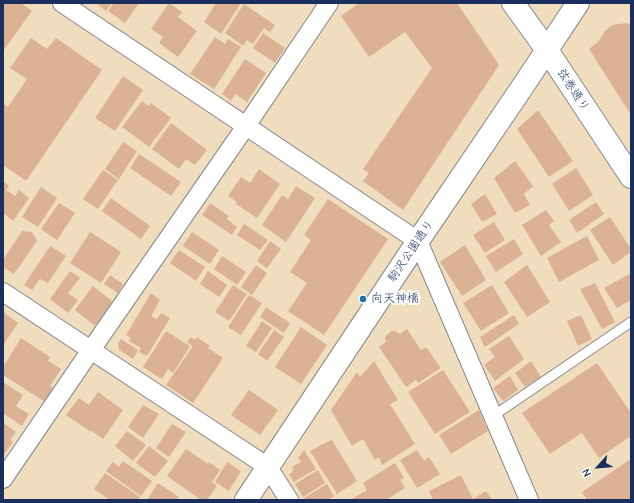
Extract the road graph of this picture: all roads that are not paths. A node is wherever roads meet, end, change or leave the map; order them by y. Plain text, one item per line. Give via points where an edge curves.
1 (62, 3) edge
2 (329, 3) edge
3 (513, 3) edge
4 (578, 3) edge
5 (547, 50) junction
6 (246, 126) junction
7 (631, 177) edge
8 (418, 241) junction
9 (3, 292) edge
10 (631, 322) edge
11 (91, 350) junction
12 (492, 416) junction
13 (268, 467) junction
14 (3, 480) edge
15 (246, 500) edge
16 (289, 500) edge
17 (529, 500) edge

1 - 6 street
2 - 6 street
3 - 5 street, 弦巻通り
4 - 5 street, 駒沢公園通り
5 - 7 street, 弦巻通り
5 - 8 street, 駒沢公園通り
6 - 8 street
6 - 11 street
8 - 12 street
8 - 13 street, 駒沢公園通り
9 - 11 street
10 - 12 lane
11 - 13 street
11 - 14 street
12 - 17 street
13 - 15 street, 駒沢公園通り
13 - 16 street

